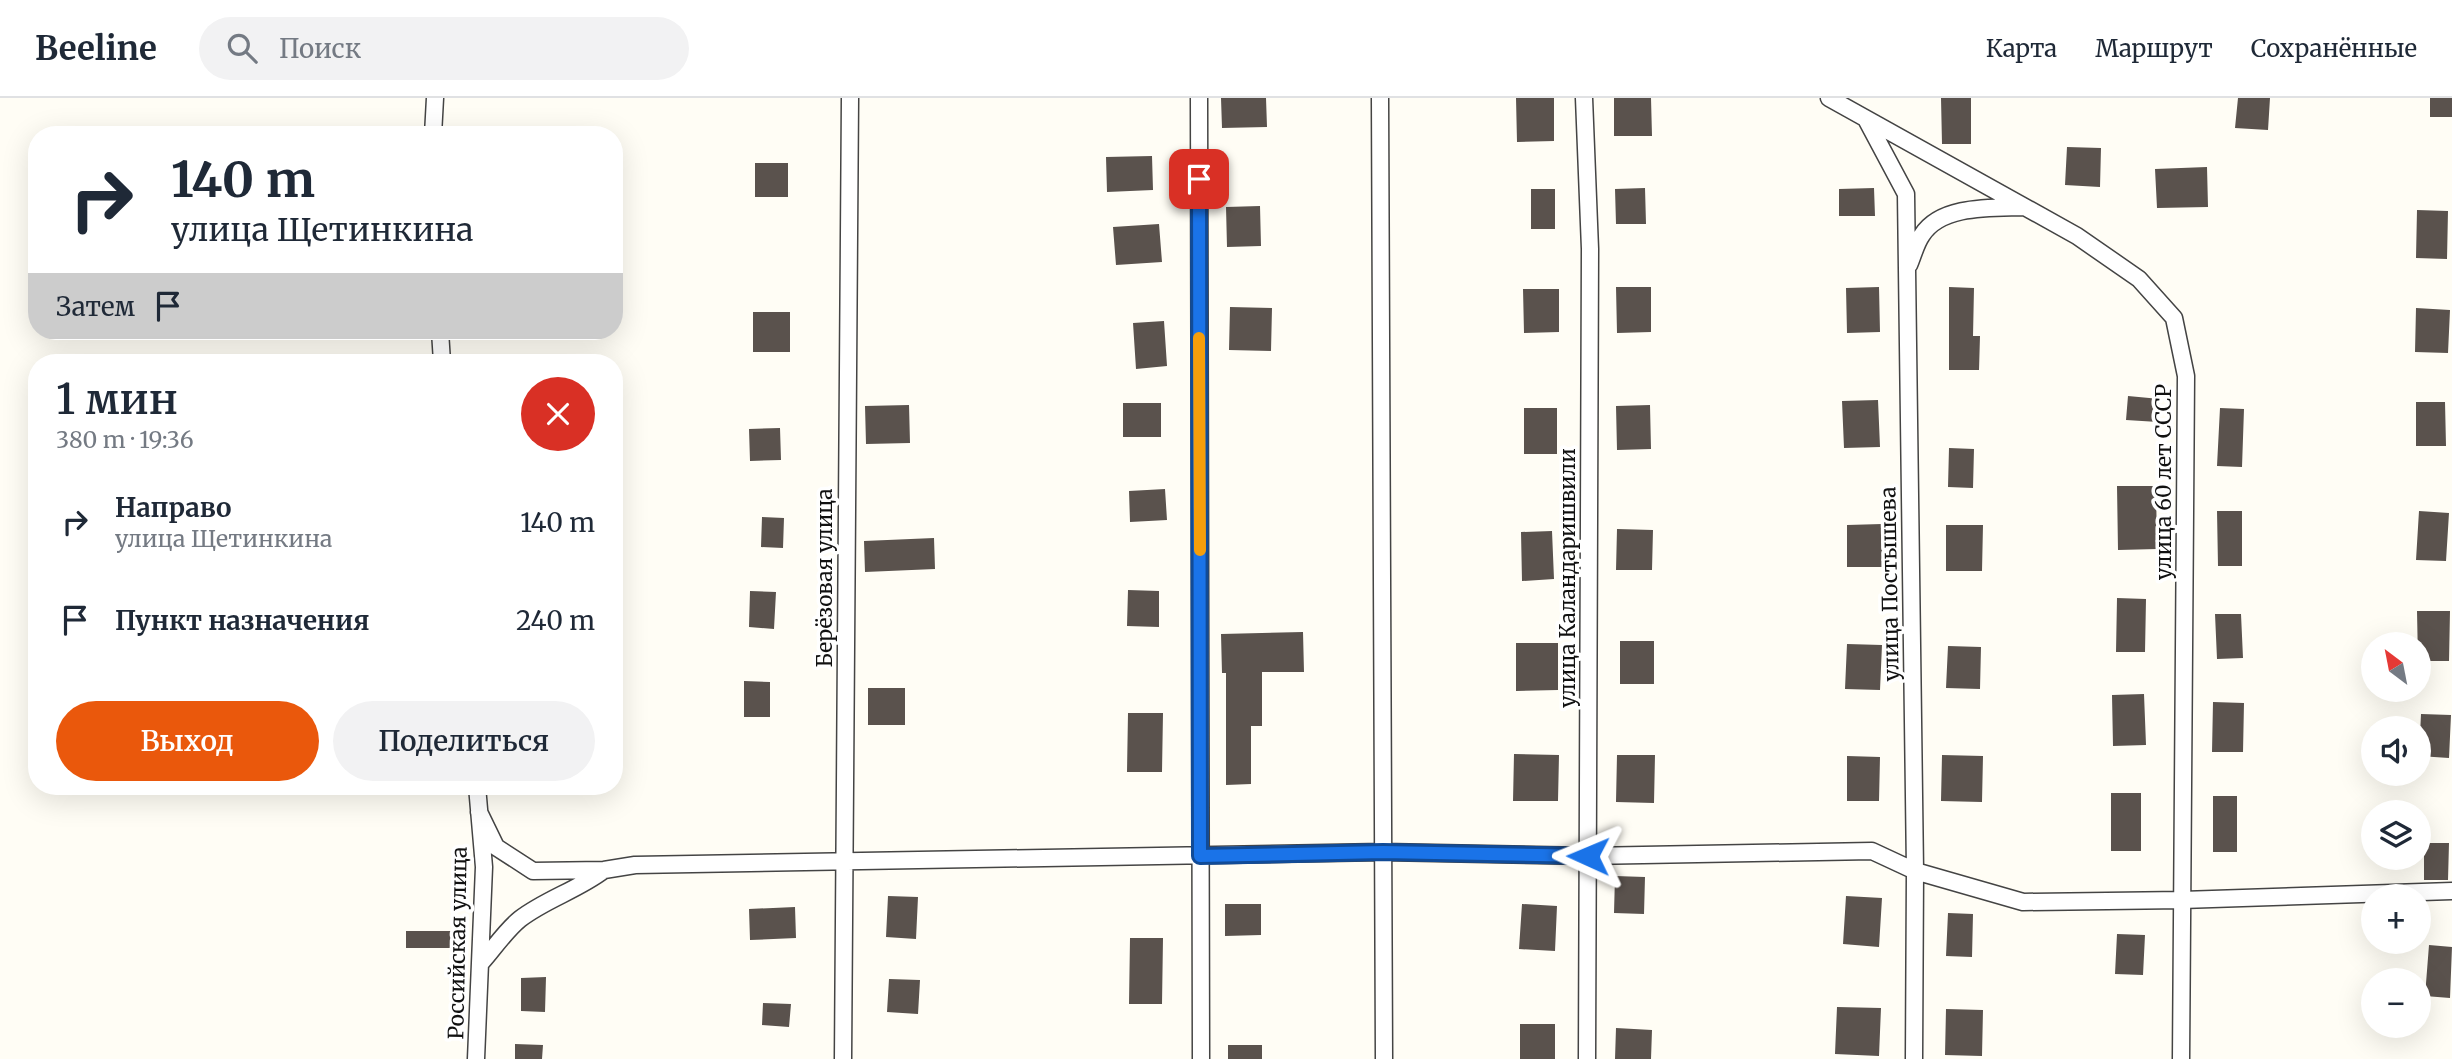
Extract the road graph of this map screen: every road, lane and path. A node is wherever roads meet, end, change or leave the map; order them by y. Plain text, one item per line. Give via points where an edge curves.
1 (435, 98) edge
2 (850, 98) edge
3 (1199, 98) edge
4 (1380, 98) edge
5 (1584, 98) edge
6 (1829, 98) edge
7 (1866, 119) junction
8 (433, 126) edge
9 (2025, 207) junction
10 (1907, 271) junction
11 (478, 795) edge
12 (479, 812) junction
13 (1383, 852) junction
14 (1200, 856) junction
15 (1588, 856) junction
16 (844, 861) junction
17 (604, 870) junction
18 (1915, 871) junction
19 (2452, 891) edge
20 (2182, 900) junction
21 (480, 964) junction
22 (476, 1059) edge
23 (842, 1059) edge
24 (1201, 1059) edge
25 (1384, 1059) edge
26 (1587, 1059) edge
27 (1914, 1059) edge
28 (2181, 1059) edge

1 - 8 street
2 - 16 street, Берёзовая улица
3 - 14 street
4 - 13 street
5 - 15 street, улица Каландаришвили via 1590,249
6 - 7 street, улица 60 лет СССР
7 - 9 street, улица 60 лет СССР
7 - 10 street, улица Постышева via 1906,194
9 - 10 street via 1949,213 1922,233
9 - 20 street, улица 60 лет СССР via 2139,279 2174,318 2186,376
10 - 18 street, улица Постышева
11 - 12 street, Российская улица
12 - 17 street via 496,847 533,871
12 - 21 street, Российская улица via 484,867
13 - 14 street
13 - 15 street
13 - 25 street
14 - 16 street
14 - 24 street
15 - 18 street via 1872,851
15 - 26 street, улица Каландаришвили
16 - 17 street via 635,865
16 - 23 street, Берёзовая улица
17 - 21 street via 519,920
18 - 20 street via 2023,902
18 - 27 street, улица Постышева
19 - 20 street
20 - 28 street, улица 60 лет СССР
21 - 22 street, Российская улица

